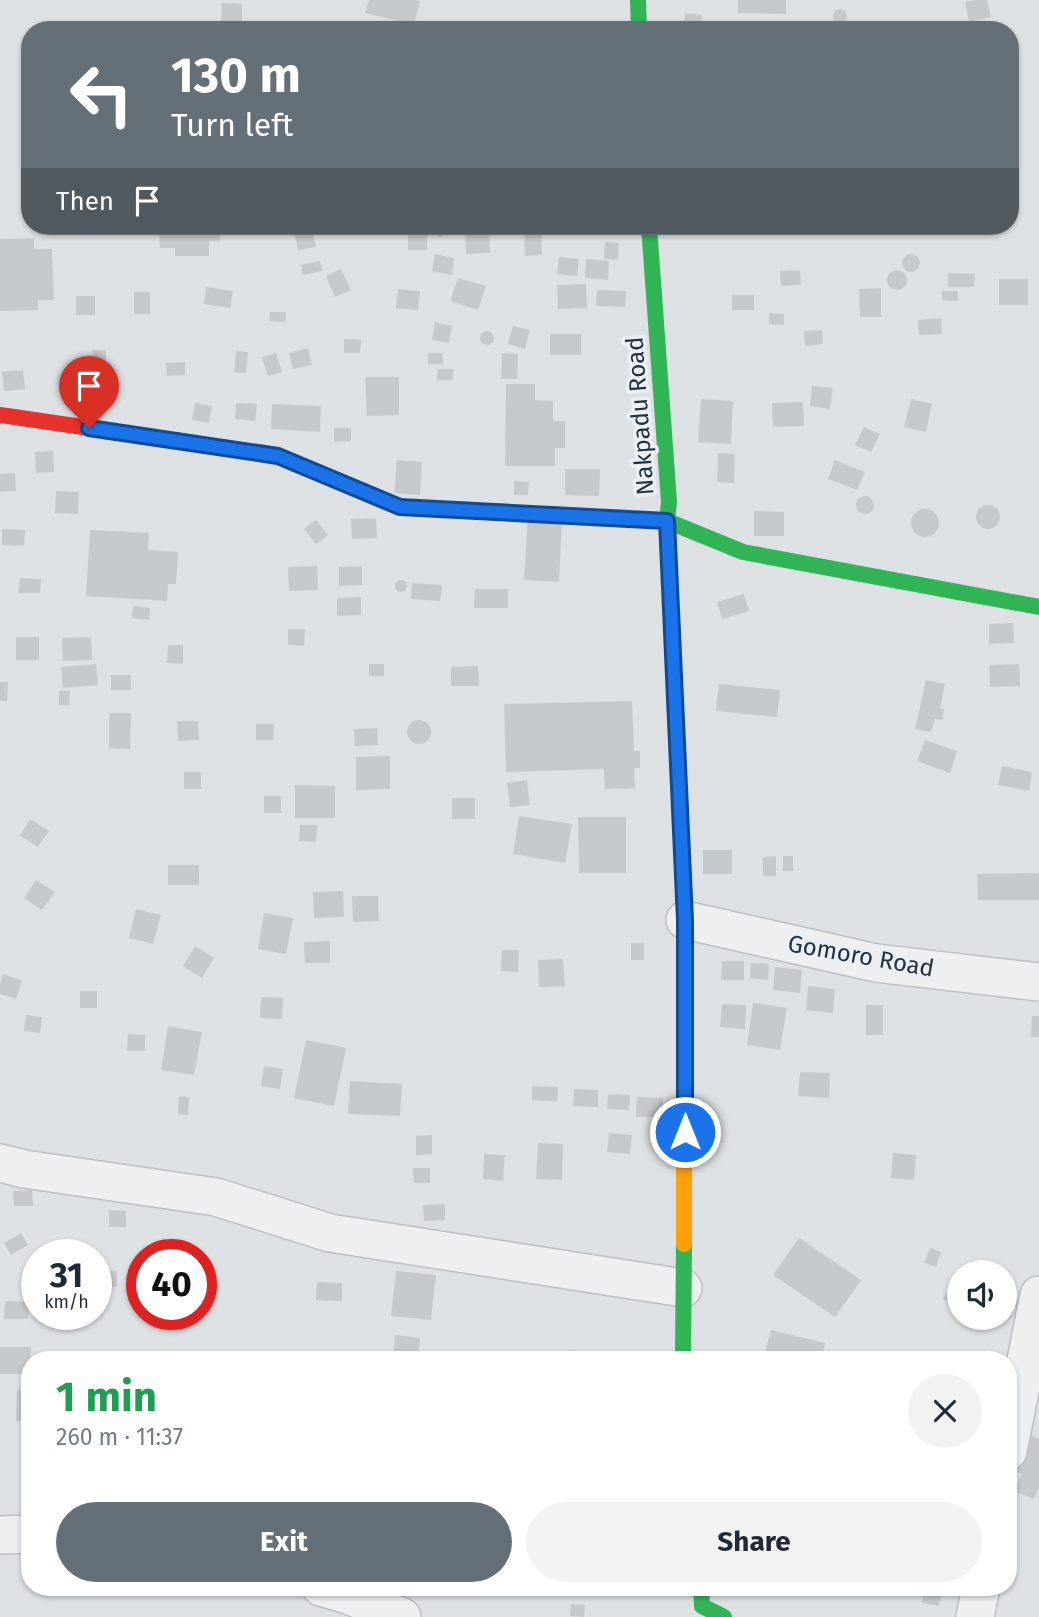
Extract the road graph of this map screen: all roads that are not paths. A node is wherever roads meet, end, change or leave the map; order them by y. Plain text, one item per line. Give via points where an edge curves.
1 (638, 0) edge
2 (639, 21) edge
3 (650, 235) edge
4 (0, 415) edge
5 (667, 521) junction
6 (1039, 607) edge
7 (685, 920) junction
8 (1039, 982) edge
9 (0, 1163) edge
10 (683, 1288) junction
11 (1039, 1295) edge
12 (683, 1351) edge
13 (1017, 1406) edge
14 (21, 1534) edge
15 (0, 1535) edge
16 (350, 1596) edge
17 (979, 1596) edge
18 (402, 1617) edge
19 (975, 1617) edge

1 - 2 street
3 - 5 street, Nakpadu Road
4 - 5 street via 278,456 400,507
5 - 6 street via 743,552
5 - 7 street, Nakpadu Road
7 - 8 street, Gomoro Road via 876,962
7 - 10 street, Nakpadu Road
9 - 10 street via 216,1197 330,1233
10 - 12 street, Nakpadu Road
11 - 13 street
14 - 15 street
16 - 18 street
17 - 19 street

